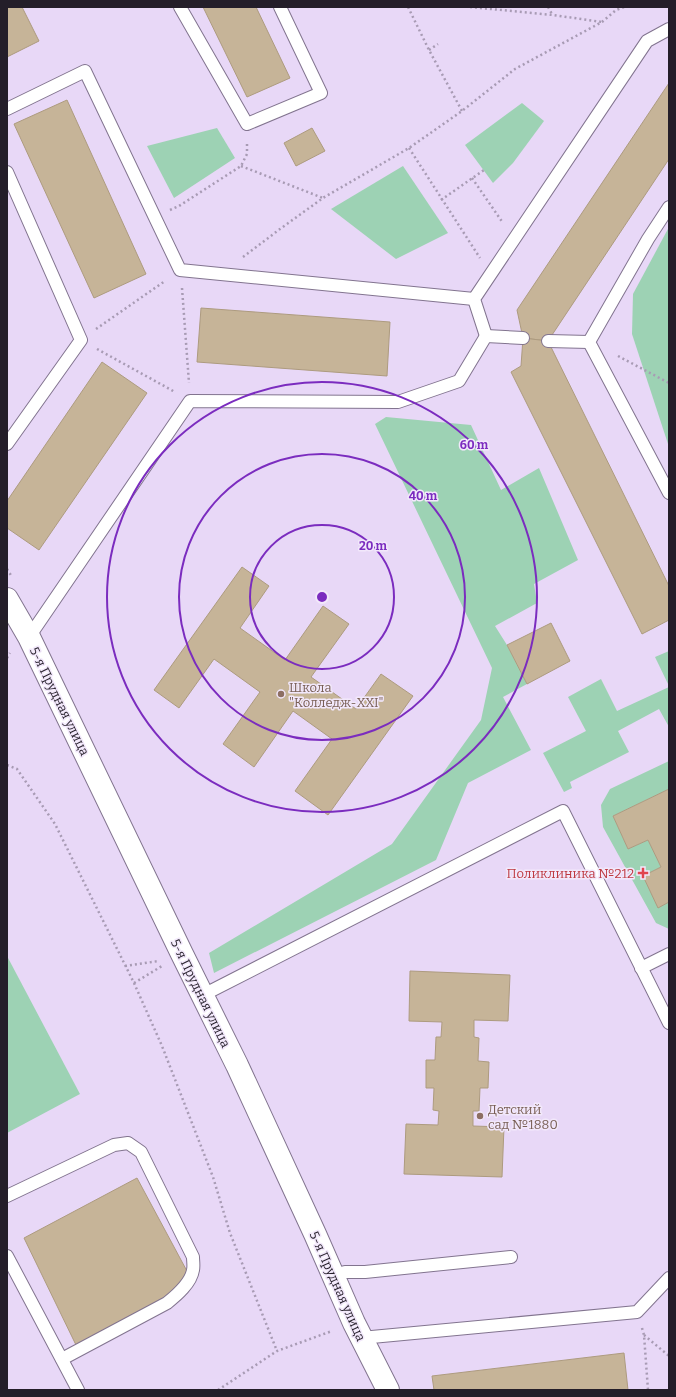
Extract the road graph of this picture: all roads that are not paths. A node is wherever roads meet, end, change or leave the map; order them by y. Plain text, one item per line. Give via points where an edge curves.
1 (180, 7) edge
2 (280, 7) edge
3 (669, 29) edge
4 (7, 109) edge
5 (7, 172) edge
6 (669, 207) edge
7 (474, 299) junction
8 (486, 336) junction
9 (523, 338) dead end
10 (548, 341) dead end
11 (589, 342) junction
12 (7, 444) edge
13 (669, 493) edge
14 (7, 599) edge
15 (29, 637) junction
16 (669, 954) edge
17 (641, 968) junction
18 (203, 995) junction
19 (669, 1023) edge
20 (7, 1196) edge
21 (7, 1256) edge
22 (511, 1257) dead end
23 (333, 1275) junction
24 (669, 1278) edge
25 (357, 1331) junction
26 (62, 1359) junction
27 (78, 1390) edge
28 (388, 1390) edge

1 - 2 lane via 247,124 321,93
3 - 7 lane via 647,41
4 - 7 lane via 85,71 180,270
5 - 12 lane via 81,340
6 - 11 lane
7 - 8 lane
8 - 9 lane
8 - 15 lane via 459,381 398,402 190,401
10 - 11 lane
11 - 13 lane
14 - 15 street, 5-я Прудная улица
15 - 18 street, 5-я Прудная улица via 177,957
16 - 17 lane
17 - 18 lane via 563,811
17 - 19 lane
18 - 23 street, 5-я Прудная улица
20 - 26 lane via 114,1145 128,1143 141,1152 193,1257 193,1271 187,1283 167,1303
21 - 26 lane
22 - 23 lane
23 - 25 street, 5-я Прудная улица
24 - 25 lane via 637,1312
25 - 28 street, 5-я Прудная улица
26 - 27 lane

